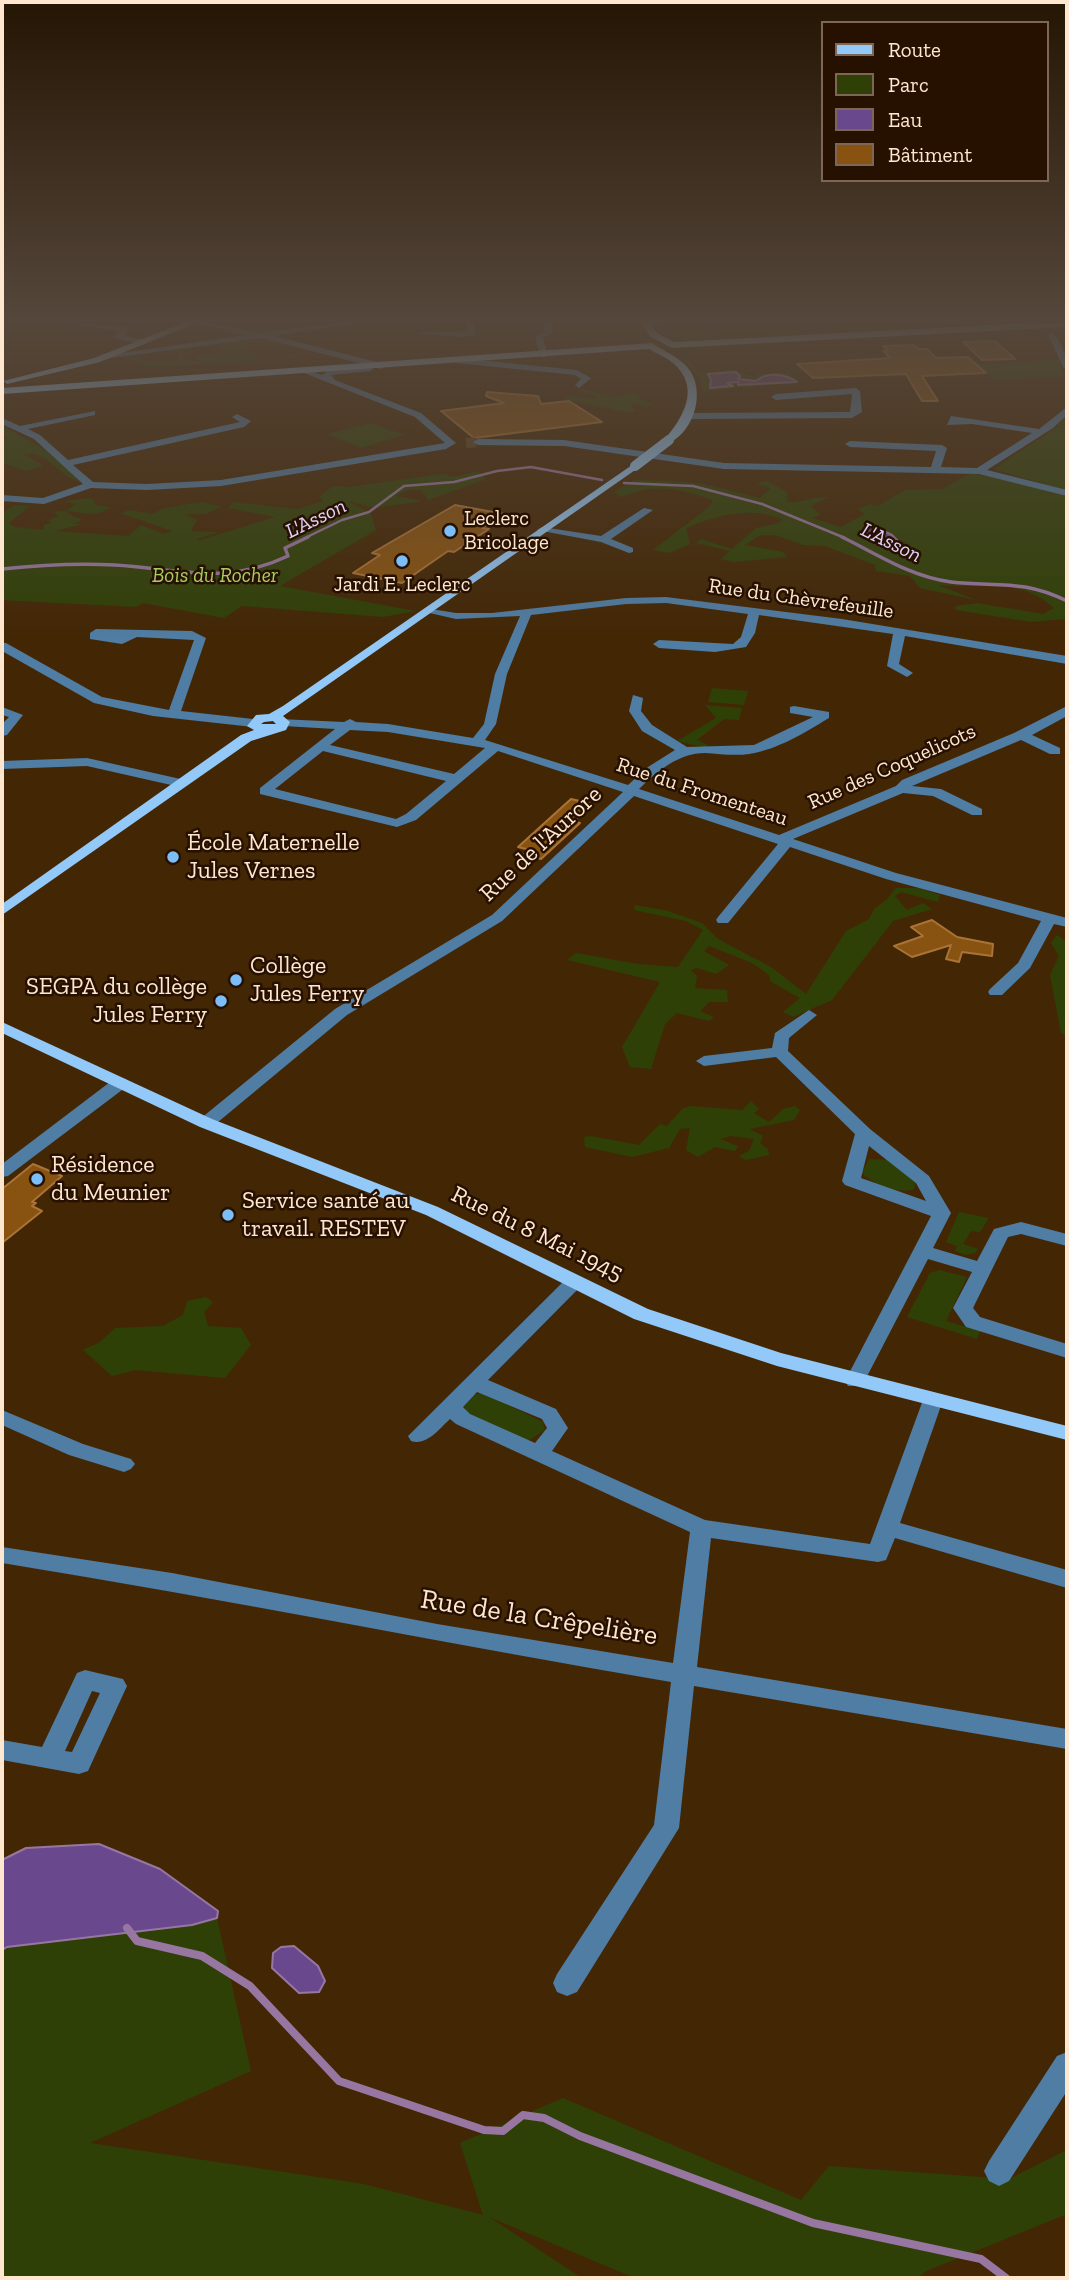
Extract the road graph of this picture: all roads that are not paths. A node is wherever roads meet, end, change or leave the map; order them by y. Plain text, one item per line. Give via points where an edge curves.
1 (230, 427) edge
2 (434, 427) edge
3 (680, 427) edge
4 (1008, 427) edge
5 (1046, 427) edge
6 (22, 428) edge
7 (1041, 432) junction
8 (478, 442) tunnel mouth
9 (850, 444) dead end
10 (67, 463) junction
11 (935, 470) junction
12 (979, 471) junction
13 (90, 485) junction
14 (1067, 493) edge
15 (2, 498) edge
16 (648, 510) dead end
17 (541, 530) junction
18 (603, 539) junction
19 (629, 550) dead end
20 (429, 610) junction
21 (527, 612) junction
22 (754, 612) junction
23 (900, 631) junction
24 (133, 635) dead end
25 (659, 644) dead end
26 (2, 646) edge
27 (1067, 660) edge
28 (906, 673) dead end
29 (637, 698) dead end
30 (794, 710) dead end
31 (2, 711) edge
32 (174, 714) junction
33 (1064, 717) edge
34 (268, 723) junction
35 (350, 723) junction
36 (2, 732) edge
37 (1022, 735) junction
38 (477, 742) junction
39 (496, 746) junction
40 (321, 747) junction
41 (685, 751) junction
42 (1055, 751) dead end
43 (2, 765) edge
44 (456, 779) junction
45 (180, 783) junction
46 (901, 789) junction
47 (630, 790) junction
48 (977, 813) dead end
49 (784, 840) junction
50 (2, 911) edge
51 (1049, 919) junction
52 (723, 920) dead end
53 (1067, 923) edge
54 (996, 992) dead end
55 (809, 1015) dead end
56 (2, 1027) edge
57 (780, 1052) junction
58 (704, 1061) dead end
59 (120, 1083) junction
60 (205, 1123) junction
61 (864, 1133) junction
62 (2, 1172) edge
63 (942, 1213) junction
64 (1067, 1240) edge
65 (923, 1251) junction
66 (982, 1269) junction
67 (573, 1283) junction
68 (1067, 1351) edge
69 (855, 1381) junction
70 (473, 1382) junction
71 (933, 1400) junction
72 (450, 1407) junction
73 (2, 1417) edge
74 (1067, 1433) edge
75 (418, 1436) dead end
76 (539, 1454) junction
77 (124, 1464) dead end
78 (887, 1527) junction
79 (701, 1528) junction
80 (2, 1555) edge
81 (1067, 1579) edge
82 (682, 1672) junction
83 (1067, 1739) edge
84 (2, 1750) edge
85 (49, 1759) dead end
86 (567, 1983) dead end
87 (1067, 2066) edge
88 (999, 2171) dead end

1 - 10 street
2 - 13 street via 455,444 221,483
3 - 17 main road, bridge via 635,466
4 - 7 street
5 - 7 street
6 - 10 street
7 - 12 street
8 - 11 street via 564,443 724,466
9 - 11 street via 942,448
10 - 13 street
11 - 12 street
12 - 14 street
13 - 15 street via 44,501
16 - 18 street
17 - 18 street
17 - 20 main road
18 - 19 street
20 - 21 street, Rue du Chèvrefeuille via 474,617
20 - 34 main road
21 - 22 street, Rue du Chèvrefeuille via 658,599
21 - 38 street via 501,674 490,724
22 - 23 street, Rue du Chèvrefeuille
22 - 25 street via 739,646
23 - 27 street, Rue du Chèvrefeuille
23 - 28 street via 892,666
24 - 32 street via 200,638
26 - 32 street, Rue du Fromenteau via 99,700
29 - 41 street via 635,711 647,729
30 - 41 street via 825,715 792,735 757,748
31 - 36 street via 17,715
32 - 34 street, Rue du Fromenteau
33 - 37 street, Rue des Coquelicots
34 - 35 street, Rue du Fromenteau
34 - 45 main road
35 - 38 street, Rue du Fromenteau
35 - 40 street
37 - 42 street
37 - 46 street, Rue des Coquelicots
38 - 39 street, Rue du Fromenteau
39 - 44 street
39 - 47 street, Rue du Fromenteau
40 - 44 street
40 - 44 street via 265,791 397,823 407,821
41 - 47 street, Rue de l'Aurore
43 - 45 street via 88,762
45 - 50 main road
46 - 48 street via 936,792
46 - 49 street, Rue des Coquelicots
47 - 49 street, Rue du Fromenteau
47 - 60 street, Rue de l'Aurore via 498,918 341,1012
49 - 51 street, Rue du Fromenteau via 953,895
49 - 52 street
51 - 53 street, Rue du Fromenteau
51 - 54 street via 1026,965
55 - 57 street via 781,1036
56 - 59 main road, Rue du 8 Mai 1945
57 - 58 street
57 - 61 street
59 - 60 main road, Rue du 8 Mai 1945
59 - 62 street
60 - 67 main road, Rue du 8 Mai 1945 via 432,1211
61 - 63 street via 923,1180
61 - 63 street via 851,1181
63 - 65 street
64 - 66 street via 1021,1228 1001,1233
65 - 66 street
65 - 69 street
66 - 68 street via 963,1308 973,1322
67 - 69 main road, Rue du 8 Mai 1945 via 692,1333
67 - 70 street
69 - 71 main road, Rue du 8 Mai 1945
70 - 72 street
70 - 76 street via 549,1414 558,1428
71 - 74 main road, Rue du 8 Mai 1945
71 - 78 street
72 - 75 street
72 - 76 street via 463,1419
73 - 77 street via 76,1450
76 - 79 street
78 - 79 street via 878,1554
78 - 81 street
79 - 82 street
80 - 82 street, Rue de la Crêpelière
82 - 83 street, Rue de la Crêpelière
82 - 86 street via 666,1828
84 - 85 street
87 - 88 street

